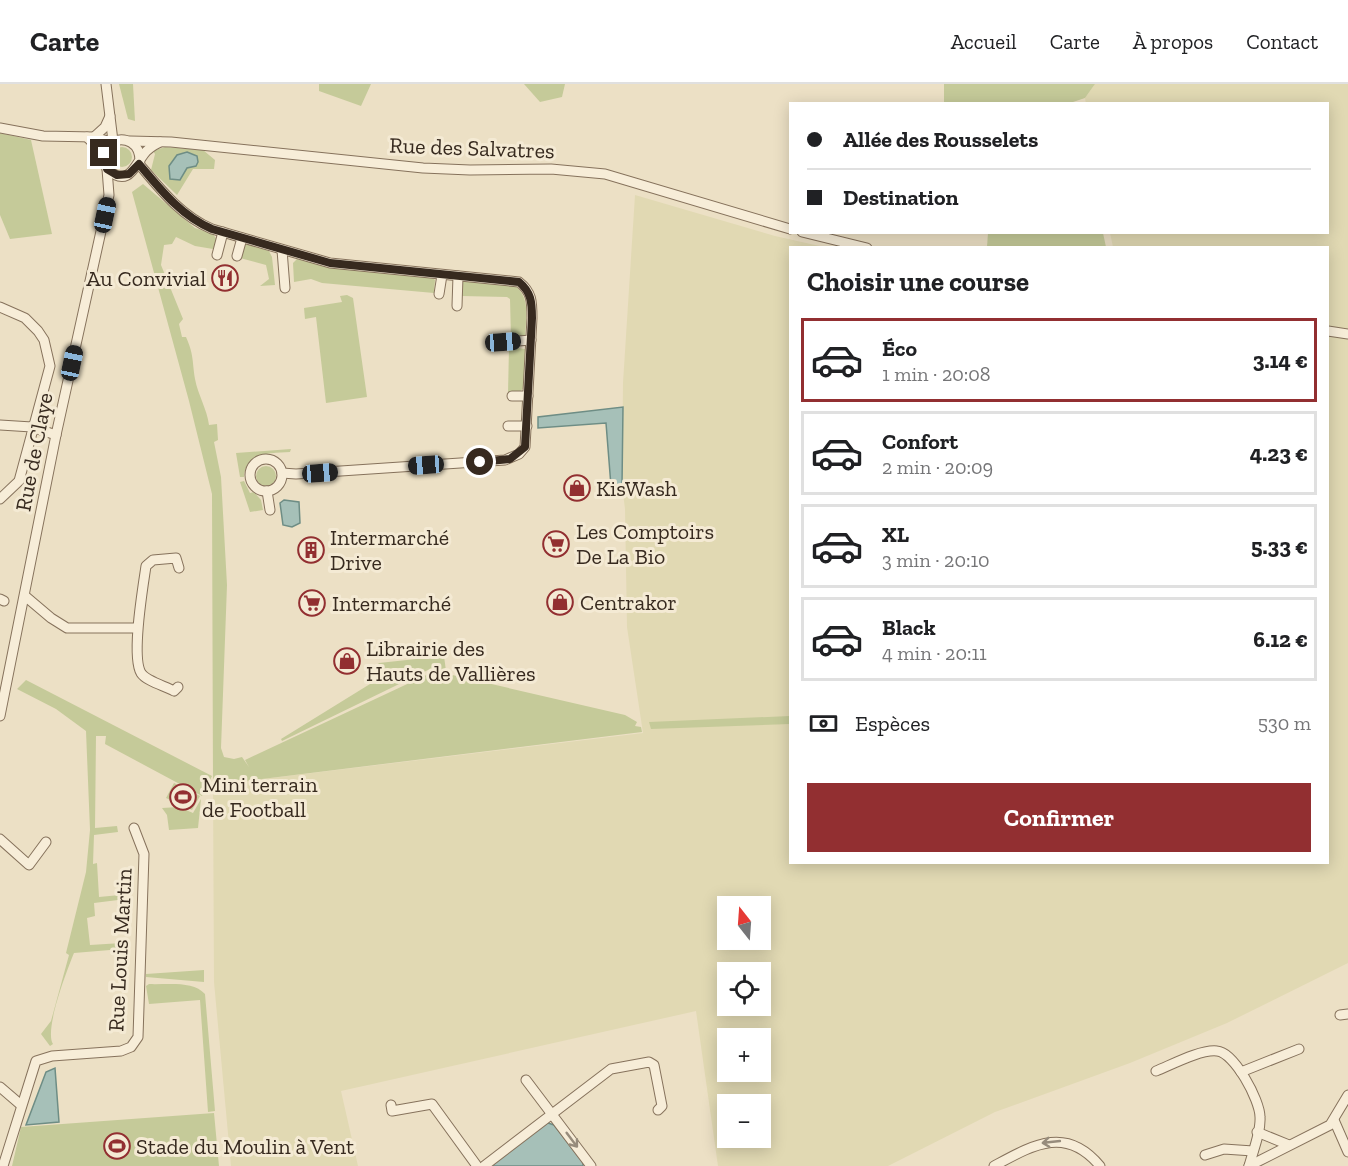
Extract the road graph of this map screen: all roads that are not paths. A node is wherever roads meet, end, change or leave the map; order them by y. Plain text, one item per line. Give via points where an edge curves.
1 (106, 84) edge
2 (111, 112) junction
3 (0, 128) edge
4 (90, 137) junction
5 (128, 140) junction
6 (162, 141) junction
7 (112, 142) junction
8 (103, 158) junction
9 (139, 162) junction
10 (107, 169) junction
11 (126, 175) junction
12 (155, 185) junction
13 (109, 195) junction
14 (789, 229) edge
15 (223, 232) junction
16 (810, 234) edge
17 (242, 238) junction
18 (859, 246) edge
19 (282, 250) junction
20 (217, 255) dead end
21 (237, 256) dead end
22 (442, 275) junction
23 (458, 276) junction
24 (285, 288) dead end
25 (439, 294) dead end
26 (458, 306) dead end
27 (0, 307) edge
28 (1329, 331) edge
29 (1348, 334) edge
30 (531, 340) junction
31 (503, 342) dead end
32 (512, 396) dead end
33 (528, 396) junction
34 (0, 425) edge
35 (508, 426) dead end
36 (528, 426) junction
37 (32, 427) junction
38 (56, 435) junction
39 (282, 473) junction
40 (267, 490) junction
41 (0, 499) edge
42 (270, 510) dead end
43 (179, 568) dead end
44 (25, 596) junction
45 (137, 628) junction
46 (178, 687) dead end
47 (0, 717) edge
48 (134, 828) dead end
49 (0, 839) edge
50 (46, 842) dead end
51 (1299, 1049) dead end
52 (1156, 1071) dead end
53 (1241, 1072) junction
54 (526, 1080) dead end
55 (0, 1087) edge
56 (1348, 1095) edge
57 (21, 1105) junction
58 (391, 1105) dead end
59 (658, 1110) dead end
60 (553, 1114) junction
61 (1334, 1120) junction
62 (1257, 1132) junction
63 (1289, 1145) junction
64 (1253, 1151) junction
65 (1348, 1152) edge
66 (1205, 1155) dead end
67 (3, 1166) edge
68 (477, 1166) edge
69 (484, 1166) edge
70 (591, 1166) edge
71 (994, 1166) edge
72 (1100, 1166) edge
73 (1249, 1166) edge

1 - 2 street
2 - 4 street via 105,127
2 - 5 street
2 - 7 street
3 - 4 street via 43,136
4 - 7 street
4 - 8 street
5 - 6 street, Rue des Salvatres
5 - 7 street
5 - 9 street via 138,149
6 - 9 street via 147,150
6 - 14 street, Rue des Salvatres via 423,168 580,171 637,182
7 - 8 street
8 - 10 street
9 - 11 street
9 - 12 street
10 - 11 street
10 - 13 street, Rue de Claye
11 - 12 street
11 - 13 street, Rue de Claye
12 - 15 street via 198,223
13 - 38 street, Rue de Claye
15 - 17 street
15 - 20 street
16 - 18 street
17 - 19 street
17 - 21 street
19 - 22 street via 330,263
19 - 24 street
22 - 23 street
22 - 25 street
23 - 26 street
23 - 30 street via 519,282 528,289 534,302
27 - 37 street via 25,318 38,331 48,352 50,366
28 - 29 street
30 - 31 street
30 - 33 street
32 - 33 street
33 - 36 street
34 - 37 street
35 - 36 street
36 - 39 street via 525,447 510,459
37 - 38 street
37 - 41 street via 19,481
38 - 44 street, Rue de Claye
39 - 40 street via 276,487
39 - 40 street via 270,460 256,463 251,472 252,482
40 - 42 street
43 - 45 street via 176,558 153,560 146,566
44 - 45 street via 67,628
44 - 47 street, Rue de Claye
45 - 46 street via 142,676 174,691
48 - 57 street, Rue Louis Martin via 144,854 139,1025 135,1043 121,1051 52,1056 36,1061
49 - 50 street via 29,865
51 - 53 street
52 - 53 street via 1202,1053 1219,1051 1230,1056
53 - 62 street via 1260,1110
54 - 60 street
55 - 57 street
56 - 61 street
57 - 67 street
58 - 68 street via 392,1111 432,1104
59 - 60 street via 662,1106 654,1065 649,1062 611,1070
60 - 69 street
60 -> 70 street
61 - 63 street via 1326,1128
61 - 65 street
62 - 63 street
62 - 64 street
63 - 73 street
64 - 66 street via 1224,1149
64 - 73 street
72 -> 71 street via 1078,1146 1058,1141 1036,1144

